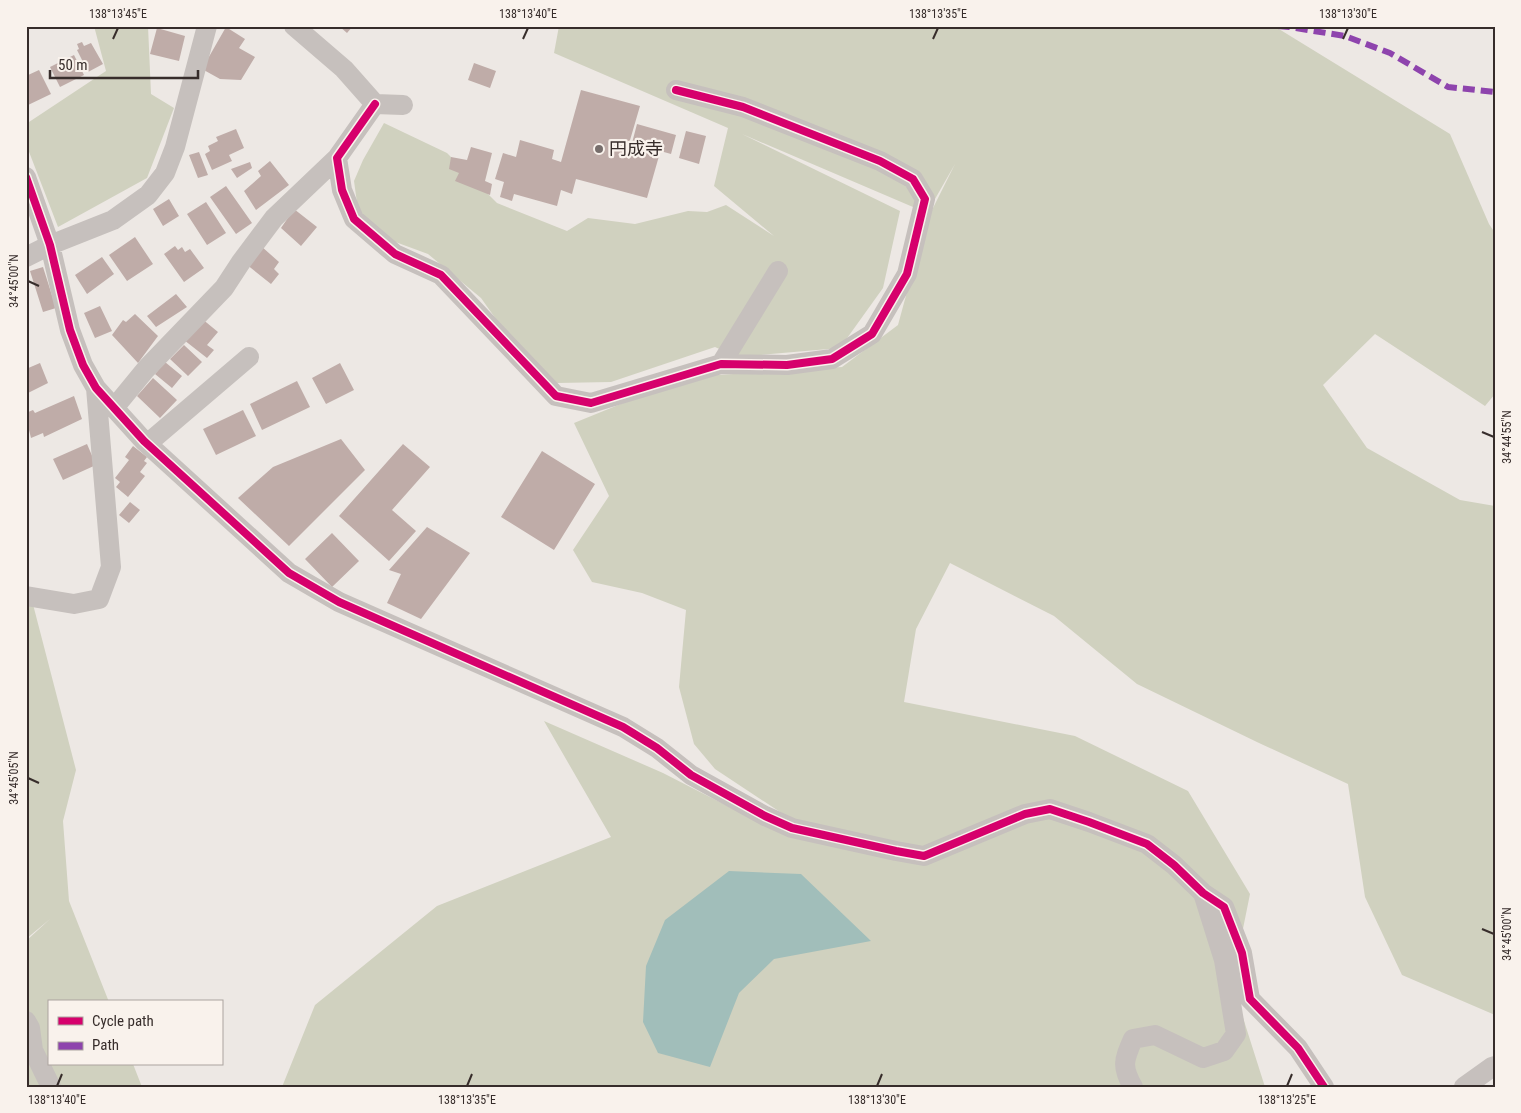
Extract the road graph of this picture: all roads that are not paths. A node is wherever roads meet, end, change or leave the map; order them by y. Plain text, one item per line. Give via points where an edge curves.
1 (206, 26) edge
2 (294, 26) edge
3 (676, 90) dead end
4 (374, 104) junction
5 (403, 105) dead end
6 (337, 158) junction
7 (26, 177) edge
8 (50, 245) junction
9 (26, 257) edge
10 (778, 271) dead end
11 (249, 357) dead end
12 (721, 364) junction
13 (96, 388) junction
14 (114, 408) junction
15 (147, 444) junction
16 (26, 596) edge
17 (1203, 892) junction
18 (26, 1021) edge
19 (1495, 1066) edge
20 (51, 1087) edge
21 (1133, 1087) edge
22 (1324, 1087) edge
23 (1464, 1087) edge

1 - 8 street via 165,173 148,195 113,220
2 - 4 street via 344,69
3 - 12 street via 743,107 880,161 914,179 925,199 907,274 872,334 832,359 787,365
4 - 5 street
4 - 6 street
6 - 12 street via 342,190 354,219 395,254 441,275 556,396 591,403
6 - 14 street via 274,218 224,288 146,368
7 - 8 street
8 - 9 street
8 - 13 street via 70,330
10 - 12 street
11 - 15 street
13 - 14 street
13 - 16 street via 111,567 99,599 74,604
14 - 15 street
15 - 17 street via 289,574 339,602 623,727 691,774 792,828 924,856 1025,814 1050,809 1147,844
17 - 21 street via 1224,960 1236,1034 1224,1051 1203,1058 1155,1035 1133,1040 1125,1059 1127,1076
17 - 22 street via 1224,906 1242,953 1250,999 1298,1048
18 - 20 street via 33,1050
19 - 23 street

